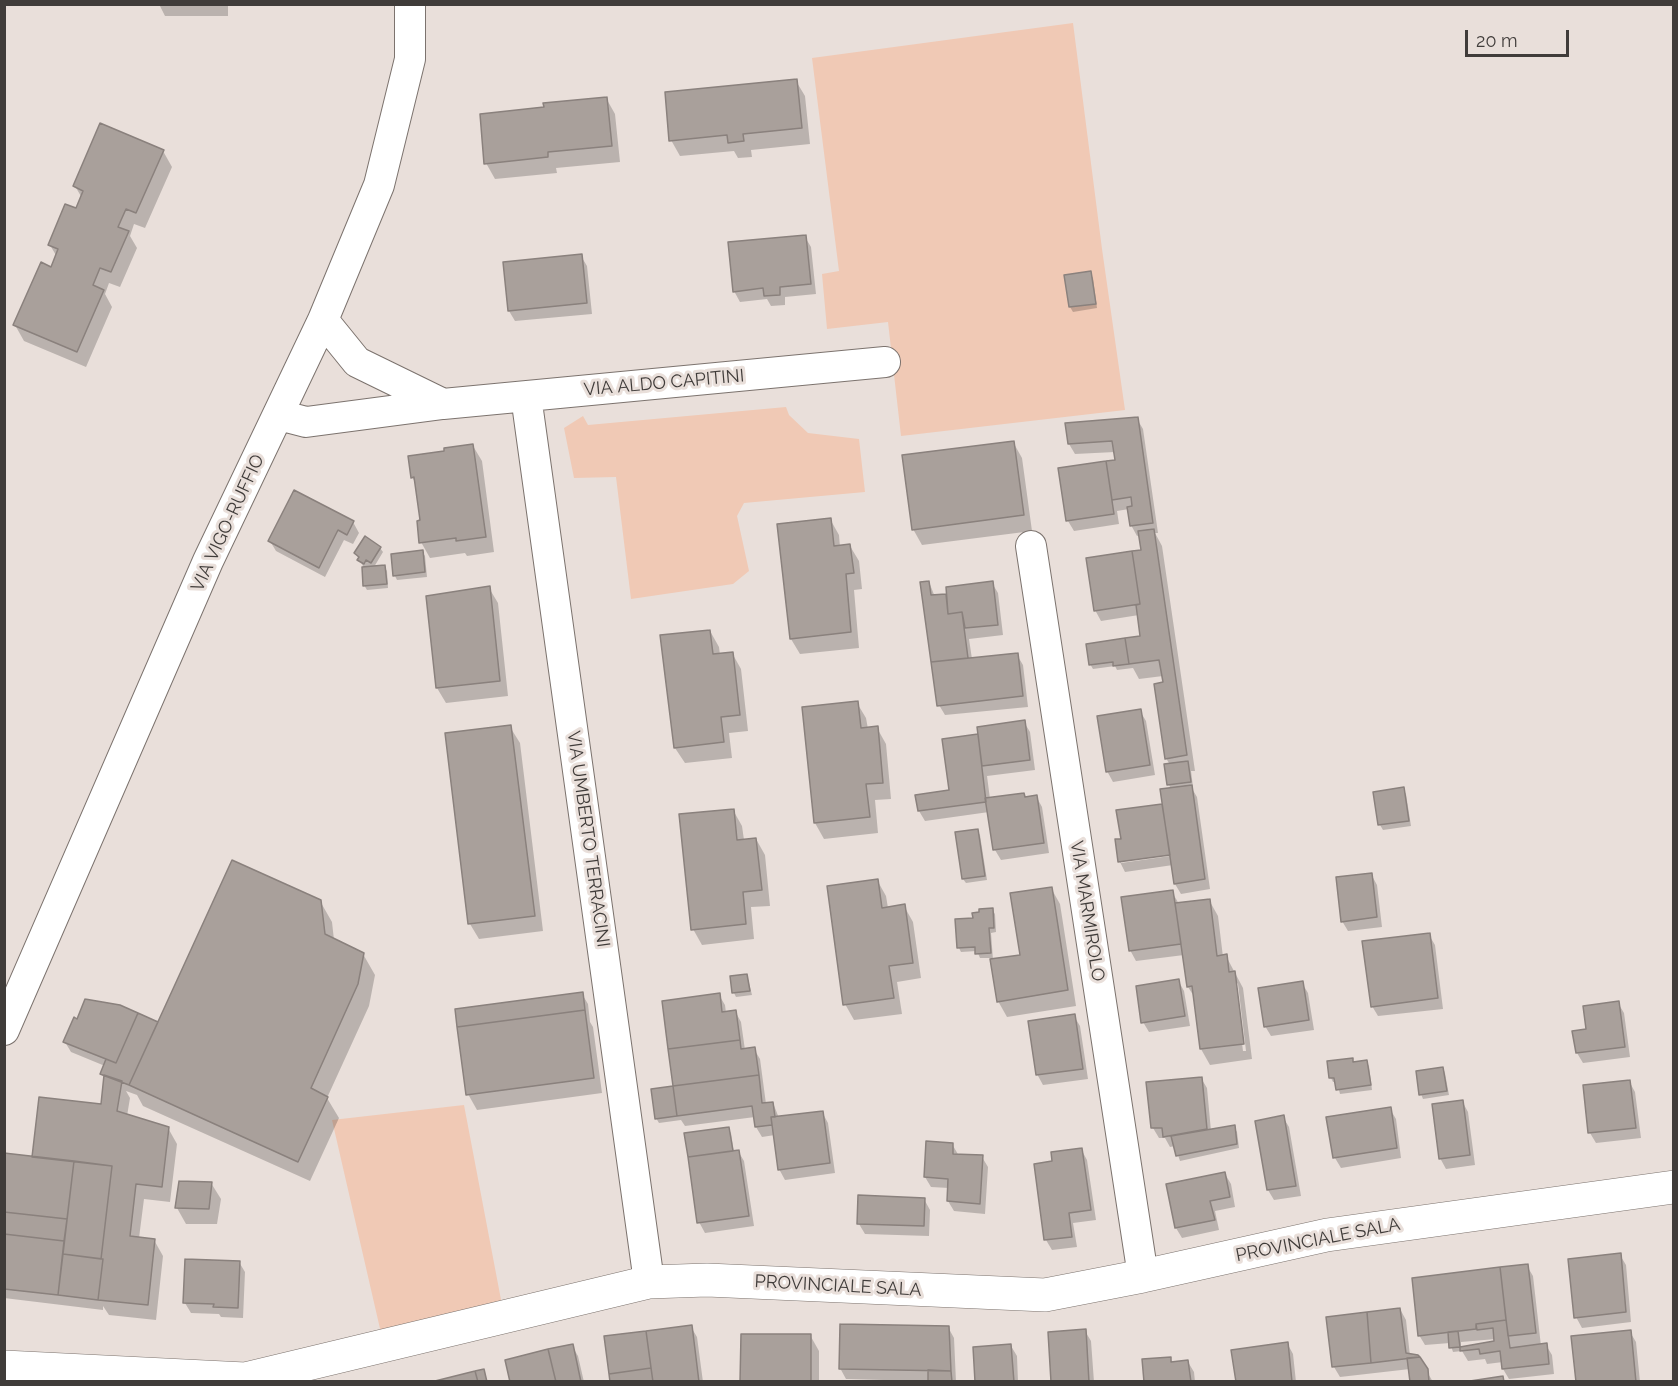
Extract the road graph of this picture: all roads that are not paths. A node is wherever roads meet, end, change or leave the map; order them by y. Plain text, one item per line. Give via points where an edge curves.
1 (410, 4) edge
2 (323, 320) junction
3 (885, 362) dead end
4 (526, 396) junction
5 (442, 404) junction
6 (279, 415) junction
7 (1031, 546) dead end
8 (4, 1030) edge
9 (1674, 1187) edge
10 (1143, 1276) junction
11 (649, 1282) junction
12 (4, 1367) edge

1 - 2 street, VIA VIGO-RUFFIO via 410,59 379,185
2 - 5 street via 357,362
2 - 6 street, VIA VIGO-RUFFIO
3 - 4 street, VIA ALDO CAPITINI
4 - 5 street, VIA ALDO CAPITINI
4 - 11 street, VIA UMBERTO TERRACINI
5 - 6 street, VIA ALDO CAPITINI via 306,422
6 - 8 street, VIA VIGO-RUFFIO via 208,561
7 - 10 street, VIA MARMIROLO
9 - 10 street, PROVINCIALE SALA via 1327,1235
10 - 11 street, PROVINCIALE SALA via 1045,1295 707,1280
11 - 12 street, PROVINCIALE SALA via 245,1379

